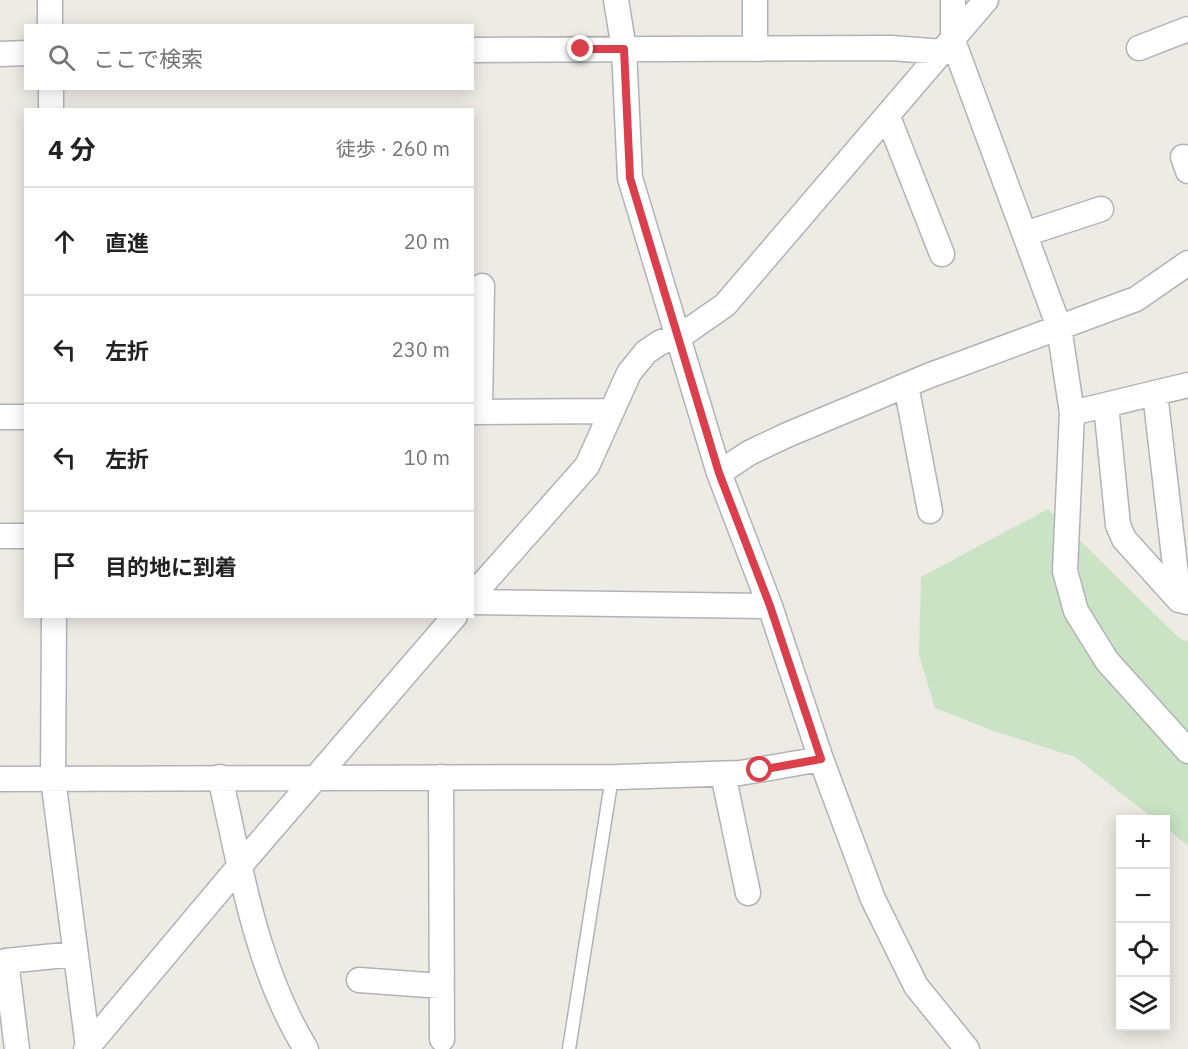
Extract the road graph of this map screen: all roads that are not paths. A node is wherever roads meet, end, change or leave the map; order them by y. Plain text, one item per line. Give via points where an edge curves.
1 (50, 0) edge
2 (616, 0) edge
3 (755, 0) edge
4 (953, 0) edge
5 (987, 0) edge
6 (50, 24) edge
7 (1188, 29) edge
8 (948, 47) junction
9 (1139, 48) dead end
10 (624, 49) junction
11 (755, 49) junction
12 (474, 50) edge
13 (24, 53) edge
14 (0, 54) edge
15 (51, 90) edge
16 (51, 108) edge
17 (888, 117) junction
18 (1101, 208) dead end
19 (1024, 234) junction
20 (942, 254) dead end
21 (1188, 262) edge
22 (482, 286) dead end
23 (1059, 327) junction
24 (679, 337) junction
25 (906, 385) junction
26 (1188, 385) edge
27 (1155, 393) junction
28 (1106, 405) junction
29 (612, 411) junction
30 (476, 412) edge
31 (1072, 413) junction
32 (0, 417) edge
33 (24, 417) edge
34 (719, 473) junction
35 (930, 511) dead end
36 (0, 536) edge
37 (24, 536) edge
38 (474, 594) edge
39 (1184, 601) edge
40 (474, 602) edge
41 (770, 606) junction
42 (54, 618) edge
43 (453, 618) edge
44 (1188, 751) edge
45 (821, 759) junction
46 (723, 774) junction
47 (318, 776) junction
48 (220, 777) junction
49 (441, 777) junction
50 (612, 777) junction
51 (0, 779) edge
52 (53, 779) junction
53 (240, 866) junction
54 (748, 892) dead end
55 (75, 954) junction
56 (3, 962) edge
57 (359, 980) dead end
58 (441, 986) junction
59 (442, 1039) dead end
60 (87, 1048) edge
61 (17, 1049) edge
62 (306, 1049) edge
63 (569, 1049) edge
64 (967, 1049) edge

1 - 6 street
2 - 10 street
3 - 11 street
4 - 8 street
5 - 8 street
7 - 9 street
8 - 11 street
8 - 17 street
8 - 19 street
10 - 11 street
10 - 12 street
10 - 24 street via 630,178
13 - 14 street
15 - 16 street
17 - 20 street
17 - 24 street via 725,305
18 - 19 street
19 - 23 street
21 - 23 street via 1136,299
22 - 30 street
23 - 25 street
23 - 31 street
24 - 29 street via 646,352 629,373
24 - 34 street
25 - 34 street via 748,453
25 - 35 street
26 - 27 street
27 - 28 street
27 - 39 street
28 - 31 street
28 - 39 street via 1119,525 1124,539
29 - 30 street
29 - 38 street via 587,466
31 - 44 street via 1065,571 1076,611 1107,661
32 - 33 street
34 - 41 street
36 - 37 street
40 - 41 street
41 - 45 street
42 - 52 street
43 - 47 street
45 - 46 street
45 - 64 street via 873,898 916,986
46 - 50 street
46 - 54 street
47 - 48 street
47 - 49 street
47 - 53 street
48 - 52 street
48 - 53 street
49 - 50 street
49 - 58 street
50 - 63 lane
51 - 52 street
52 - 55 street
53 - 60 street
53 - 62 street via 269,977
55 - 56 street
55 - 60 street
56 - 61 street
57 - 58 street
58 - 59 street

